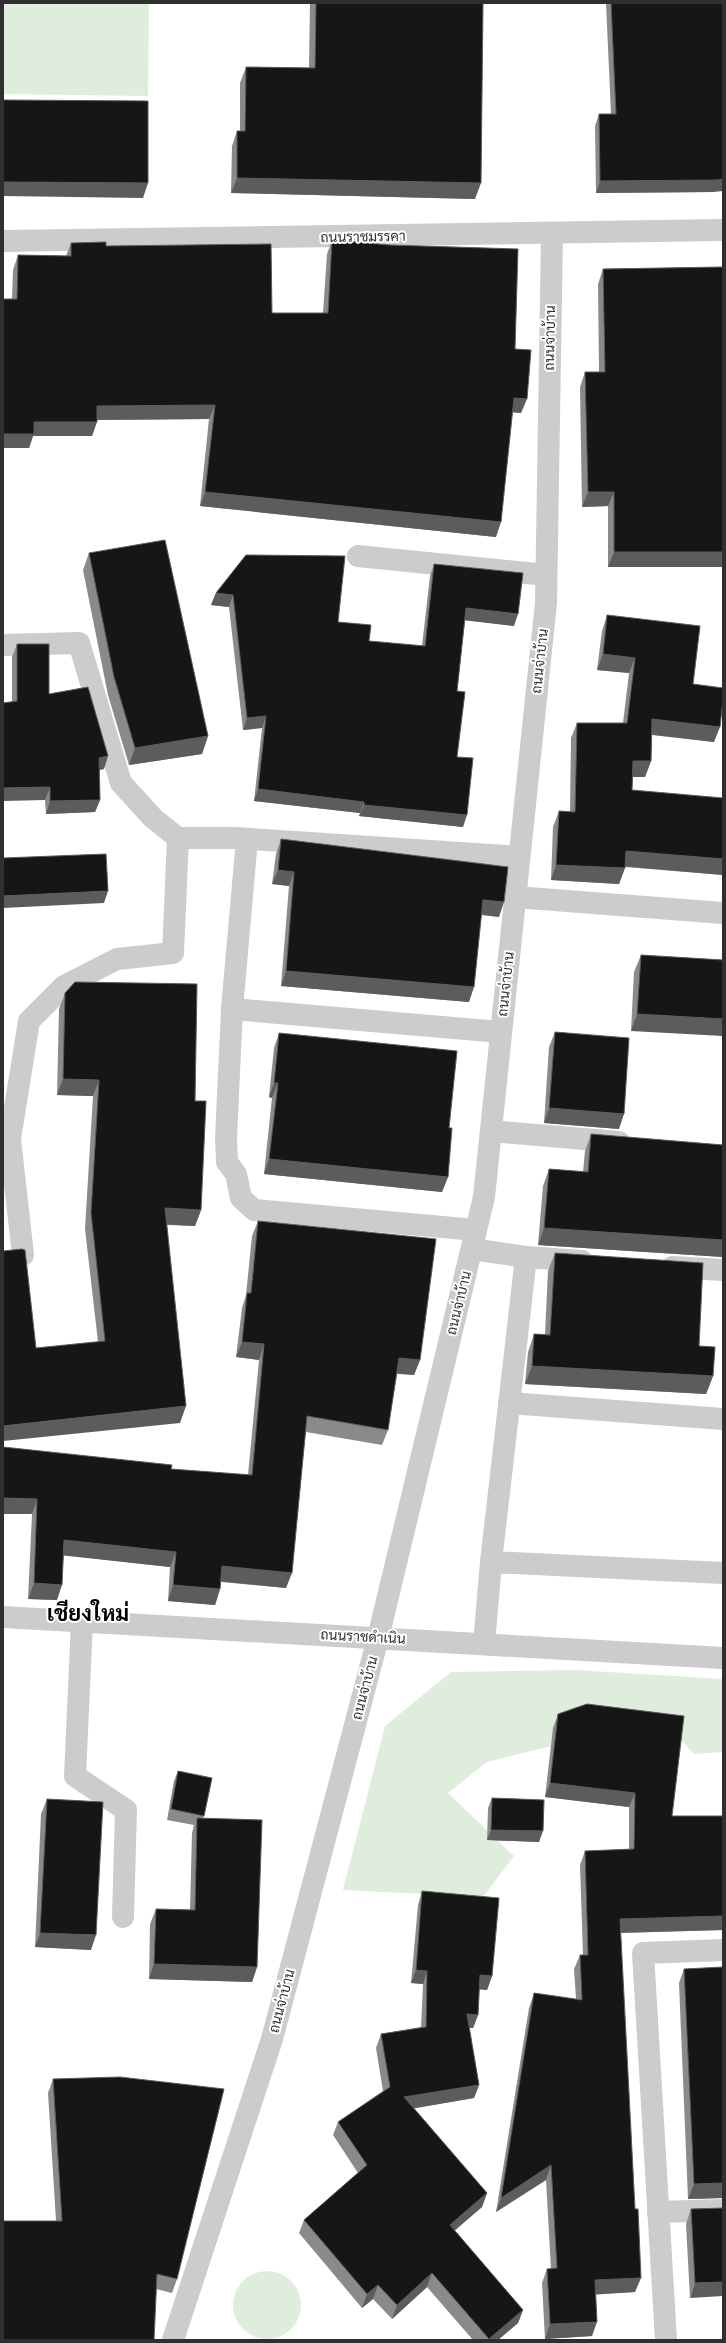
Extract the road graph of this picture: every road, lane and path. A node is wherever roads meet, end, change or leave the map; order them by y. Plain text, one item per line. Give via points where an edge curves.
1 (723, 230) edge
2 (552, 234) junction
3 (3, 241) edge
4 (358, 556) dead end
5 (546, 575) junction
6 (3, 646) edge
7 (178, 838) junction
8 (247, 838) junction
9 (519, 857) junction
10 (515, 897) junction
11 (723, 913) edge
12 (232, 1009) junction
13 (501, 1032) junction
14 (491, 1131) junction
15 (6, 1139) edge
16 (637, 1144) edge
17 (474, 1240) junction
18 (24, 1255) edge
19 (526, 1257) junction
20 (605, 1262) edge
21 (652, 1265) edge
22 (723, 1270) edge
23 (509, 1403) junction
24 (723, 1419) edge
25 (491, 1562) junction
26 (723, 1573) edge
27 (3, 1617) edge
28 (82, 1621) junction
29 (378, 1638) junction
30 (484, 1644) junction
31 (723, 1658) edge
32 (124, 1918) dead end
33 (723, 1950) edge
34 (723, 2210) edge
35 (658, 2212) junction
36 (173, 2340) edge
37 (666, 2340) edge

1 - 2 street, ถนนราชมรรคา
2 - 3 street, ถนนราชมรรคา
2 - 5 street, ถนนจ่าบ้าน
4 - 5 street
5 - 9 street, ถนนจ่าบ้าน via 546,602
6 - 7 street via 79,643 121,783 153,818
7 - 8 street
7 - 15 street via 173,953 117,959 64,986 29,1021
8 - 9 street
8 - 12 street
9 - 10 street, ถนนจ่าบ้าน
10 - 11 street
10 - 13 street, ถนนจ่าบ้าน
12 - 13 street
12 - 17 street via 227,1162 236,1174 241,1198 254,1210
13 - 14 street, ถนนจ่าบ้าน
14 - 16 street
14 - 17 street, ถนนจ่าบ้าน via 484,1197
15 - 18 street
17 - 19 street
17 - 29 street, ถนนจ่าบ้าน
19 - 20 street
19 - 23 street
21 - 22 street
23 - 24 street
23 - 25 street
25 - 26 street
25 - 30 street
27 - 28 street, ถนนราชดำเนิน
28 - 29 street, ถนนราชดำเนิน
28 - 32 street via 75,1776 126,1810
29 - 30 street, ถนนราชดำเนิน
29 - 36 street, ถนนจ่าบ้าน via 272,2039
30 - 31 street, ถนนราชดำเนิน
33 - 35 street via 643,1953
34 - 35 street
35 - 37 street

